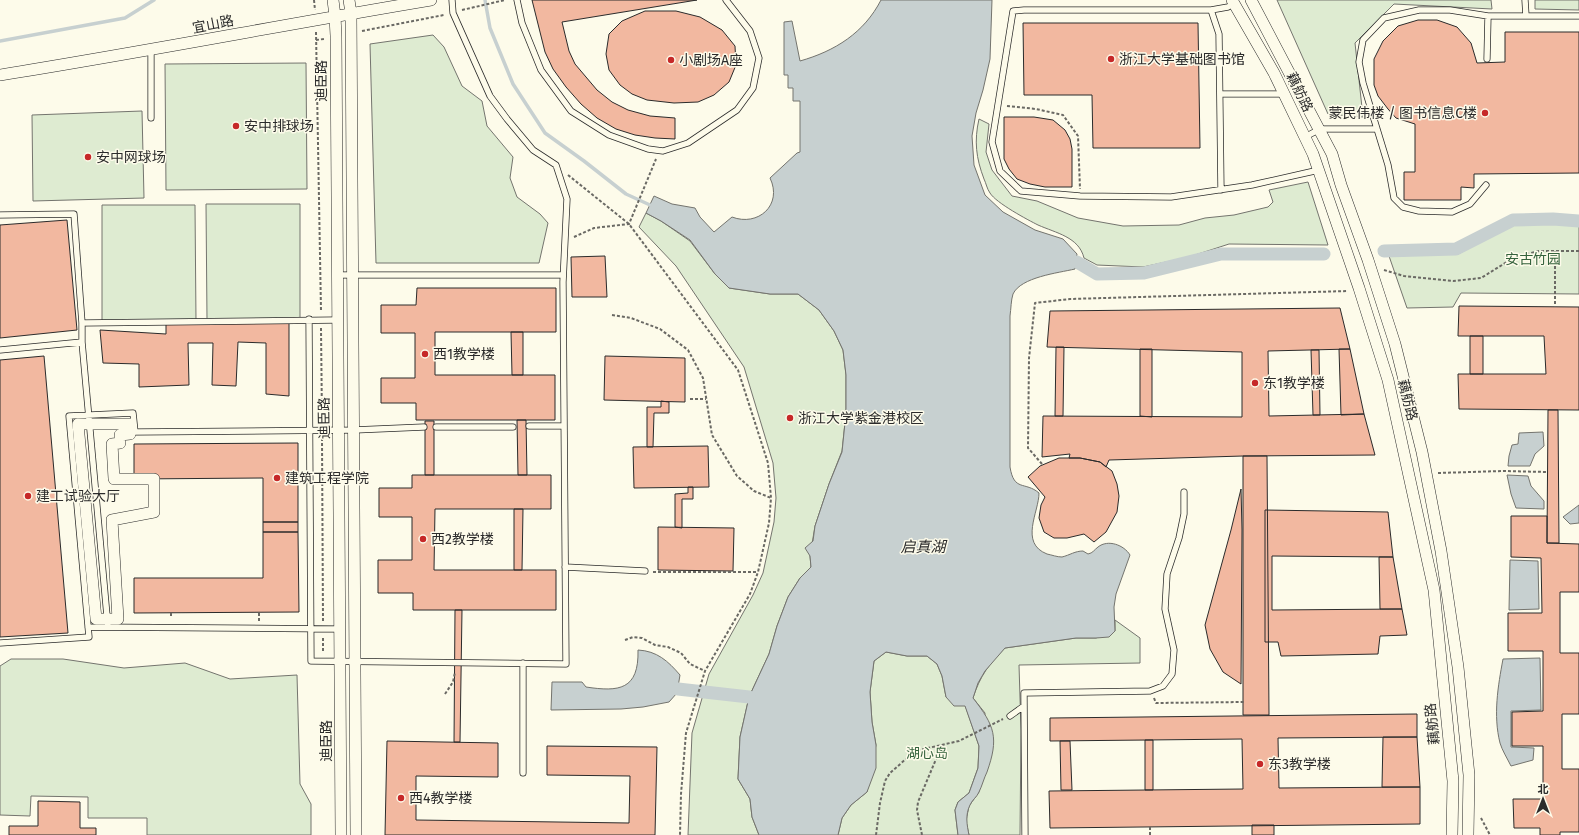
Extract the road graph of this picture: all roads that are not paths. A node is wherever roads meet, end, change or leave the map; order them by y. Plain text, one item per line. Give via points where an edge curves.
1 (333, 0) edge
2 (349, 0) edge
3 (431, 0) edge
4 (452, 0) edge
5 (517, 0) edge
6 (726, 0) edge
7 (1251, 0) edge
8 (1525, 0) edge
9 (1233, 2) edge
10 (1211, 10) junction
11 (352, 14) junction
12 (336, 16) junction
13 (1488, 16) junction
14 (1526, 16) junction
15 (1579, 16) edge
16 (151, 50) junction
17 (1487, 59) dead end
18 (0, 75) edge
19 (1220, 94) junction
20 (1284, 94) junction
21 (151, 118) dead end
22 (1320, 129) junction
23 (1377, 129) junction
24 (1305, 137) junction
25 (1319, 170) junction
26 (1486, 185) dead end
27 (1221, 190) junction
28 (0, 215) edge
29 (337, 275) junction
30 (353, 275) junction
31 (563, 275) junction
32 (309, 319) junction
33 (337, 320) junction
34 (82, 323) junction
35 (82, 342) junction
36 (0, 350) edge
37 (90, 420) junction
38 (529, 426) dead end
39 (564, 426) junction
40 (513, 427) dead end
41 (424, 428) dead end
42 (436, 428) dead end
43 (310, 430) junction
44 (339, 430) junction
45 (354, 430) junction
46 (1184, 492) dead end
47 (565, 568) junction
48 (645, 571) road end
49 (107, 623) junction
50 (88, 627) junction
51 (311, 628) junction
52 (340, 629) junction
53 (0, 643) edge
54 (340, 661) junction
55 (355, 661) junction
56 (523, 663) junction
57 (1024, 706) junction
58 (1010, 716) road end
59 (523, 773) dead end
60 (341, 835) edge
61 (356, 835) edge
62 (1024, 835) edge
63 (1452, 835) edge
64 (1468, 835) edge

1 - 12 street, 迪臣路
2 - 11 street, 迪臣路
3 - 11 street, 宜山路
4 - 31 lane via 453,13 490,96 533,150 556,165 567,199
5 - 6 lane via 522,23 541,70 571,111 609,135 660,151 688,143 737,110 754,88 759,58 750,31
7 - 22 street, 藕舫路
8 - 14 lane
9 - 10 lane via 1228,6
9 - 20 street, 藕舫路
10 - 19 lane via 1219,34
10 - 27 lane via 1013,11 992,142 1000,171 1021,191 1080,196 1171,197
11 - 12 street, 宜山路
11 - 30 street, 迪臣路
12 - 16 street, 宜山路
12 - 29 street, 迪臣路
13 - 14 lane
13 - 17 lane
13 - 23 lane via 1450,10 1419,10 1384,18 1363,40 1359,62
14 - 15 lane
16 - 18 street, 宜山路
16 - 21 lane
19 - 20 lane
19 - 27 lane
20 - 24 street, 藕舫路
22 - 23 lane
22 - 24 lane
22 - 64 street, 藕舫路 via 1332,154 1395,344 1422,452 1441,551 1458,667 1469,775
23 - 26 lane via 1388,165 1394,198 1403,208 1452,212 1470,204
24 - 25 street, 藕舫路
25 - 27 lane
25 - 63 street, 藕舫路 via 1388,380 1434,590 1453,781
28 - 34 lane via 74,214
29 - 30 lane
29 - 33 street, 迪臣路
30 - 31 lane
30 - 45 street, 迪臣路
31 - 39 lane
32 - 33 lane
32 - 34 lane
32 - 43 lane
33 - 44 street, 迪臣路
34 - 35 lane
35 - 36 lane
35 - 37 lane
37 - 43 lane via 134,413 135,432
37 - 49 street via 78,424 96,619
37 - 49 street via 130,424 130,434 120,435 120,443 112,444 114,479 154,479 154,512 112,520 118,619
37 - 50 lane via 69,416
38 - 39 lane
39 - 47 lane
40 - 42 lane
41 - 45 lane
43 - 44 lane
43 - 51 lane
44 - 45 lane
44 - 52 street, 迪臣路
45 - 55 street, 迪臣路
46 - 57 lane via 1184,514 1167,574 1165,608 1174,650 1172,674 1163,686 1150,691 1024,693
47 - 48 lane
47 - 56 lane via 566,664
49 - 50 lane
49 - 51 lane
50 - 53 lane via 89,637
51 - 52 lane
51 - 54 lane via 311,661
52 - 54 street, 迪臣路
54 - 55 lane
54 - 60 street, 迪臣路
55 - 56 lane
55 - 61 street, 迪臣路
56 - 59 lane
57 - 58 lane
57 - 62 lane

